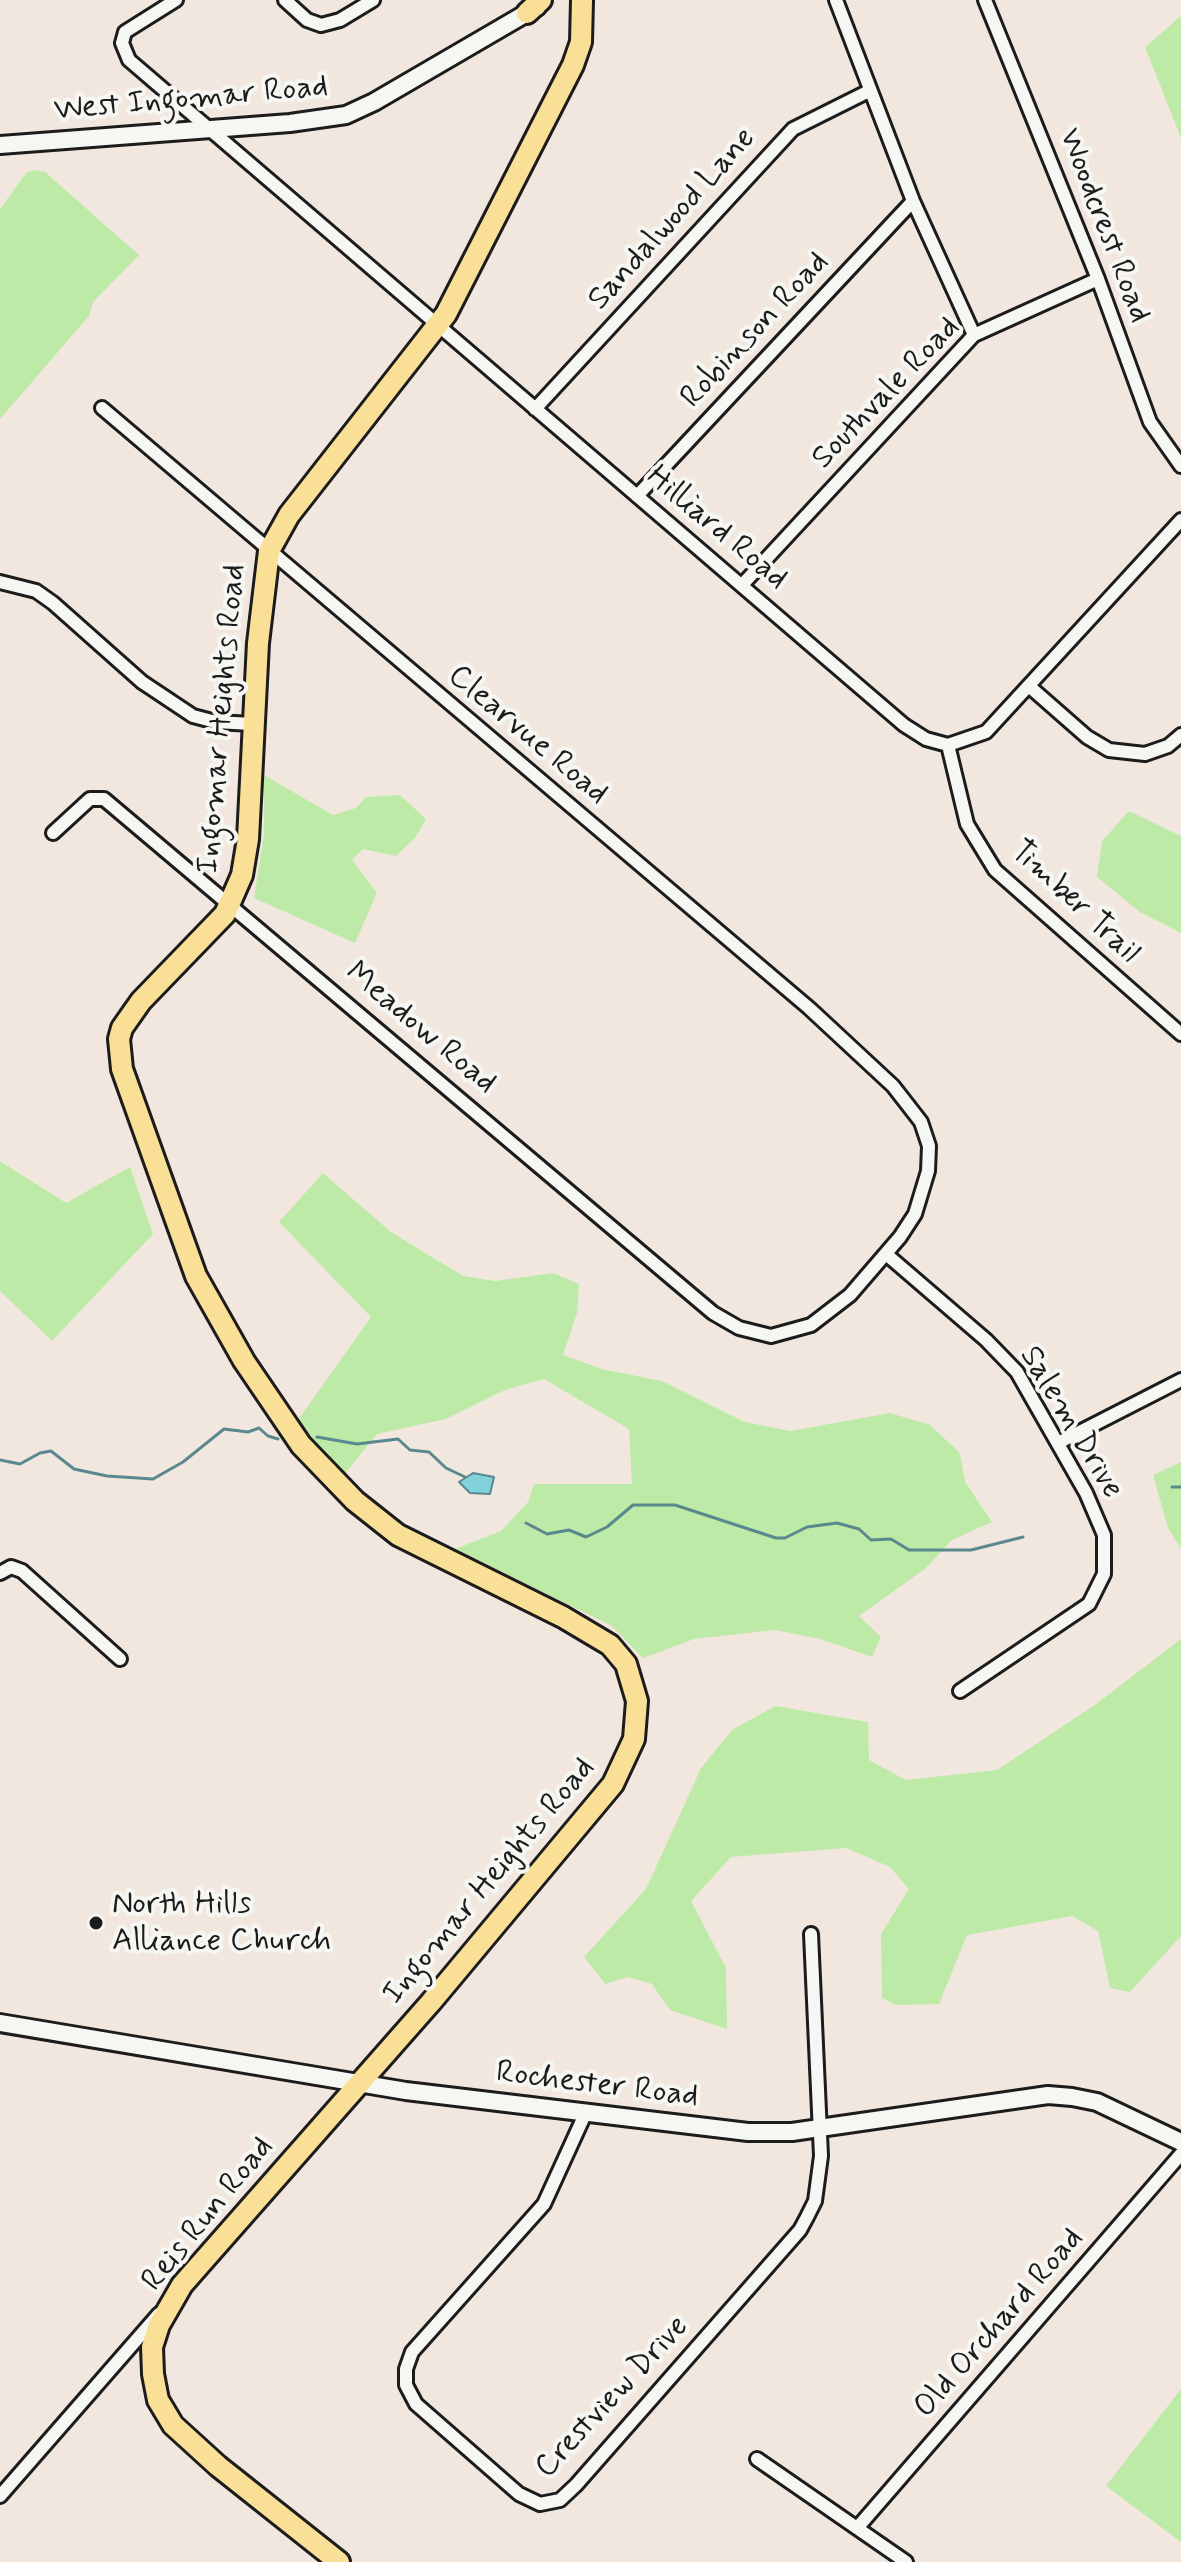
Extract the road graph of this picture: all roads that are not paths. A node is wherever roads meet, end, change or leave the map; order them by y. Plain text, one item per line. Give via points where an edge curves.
1 (176, 0) edge
2 (285, 0) edge
3 (373, 0) edge
4 (549, 0) edge
5 (582, 0) edge
6 (836, 0) edge
7 (985, 0) edge
8 (534, 7) edge
9 (869, 91) junction
10 (208, 129) junction
11 (0, 145) edge
12 (913, 201) junction
13 (1098, 279) junction
14 (438, 327) junction
15 (974, 335) junction
16 (102, 408) dead end
17 (535, 409) junction
18 (1181, 466) edge
19 (637, 496) junction
20 (1181, 520) edge
21 (269, 551) junction
22 (0, 582) edge
23 (742, 585) junction
24 (1030, 687) junction
25 (252, 724) junction
26 (1179, 739) edge
27 (948, 745) junction
28 (53, 833) dead end
29 (232, 903) junction
30 (1181, 1034) edge
31 (886, 1254) junction
32 (1181, 1380) edge
33 (1058, 1443) junction
34 (0, 1573) edge
35 (120, 1659) dead end
36 (960, 1691) dead end
37 (811, 1934) dead end
38 (0, 2023) edge
39 (360, 2083) junction
40 (586, 2112) junction
41 (818, 2127) junction
42 (1181, 2142) edge
43 (1181, 2154) edge
44 (172, 2300) junction
45 (152, 2347) junction
46 (103, 2376) junction
47 (757, 2459) dead end
48 (0, 2496) edge
49 (858, 2527) junction
50 (339, 2562) edge
51 (906, 2562) edge

1 - 10 street, Hilliard Road via 129,27 123,48 129,60
2 - 3 street via 311,23 326,25
4 - 8 street, West Ingomar Road
5 - 14 main road, Ingomar Heights Road via 581,42 573,65
6 - 9 street
7 - 13 street, Woodcrest Road
8 - 10 street, West Ingomar Road via 353,112 315,121
9 - 12 street
9 - 17 street, Sandalwood Lane via 793,129
10 - 11 street, West Ingomar Road
10 - 14 street, Hilliard Road
12 - 15 street
12 - 19 street, Robinson Road
13 - 15 street, Southvale Road
13 - 18 street, Woodcrest Road via 1150,422
14 - 17 street, Hilliard Road
14 - 21 main road, Ingomar Heights Road via 289,515
15 - 23 street, Southvale Road
16 - 21 street, Clearvue Road
17 - 19 street, Hilliard Road
19 - 23 street, Hilliard Road
20 - 24 street
21 - 25 main road, Ingomar Heights Road
21 - 31 street, Clearvue Road via 809,1008 913,1109 929,1146 928,1171 915,1214
22 - 25 street via 36,591 142,682 193,716
23 - 27 street, Hilliard Road via 904,725
24 - 26 street via 1109,750 1145,754
24 - 27 street via 986,732
25 - 29 main road, Ingomar Heights Road via 246,858
27 - 30 street, Timber Trail via 967,824 995,870
28 - 29 street, Meadow Road via 90,799 104,799
29 - 31 street, Meadow Road via 713,1313 756,1334 784,1335 811,1325 850,1295
29 - 39 main road, Ingomar Heights Road via 129,1016 118,1052 208,1301 279,1415 337,1485 411,1542 598,1636 626,1664 637,1701 634,1739 613,1784
31 - 33 street, Salem Drive via 1008,1361
32 - 33 street
33 - 36 street, Salem Drive via 1104,1535 1104,1574 1098,1591 1075,1617
34 - 35 street via 11,1567 22,1571
37 - 41 street
38 - 39 street, Rochester Road
39 - 40 street, Rochester Road
39 - 44 main road, Reis Run Road
40 - 41 street, Rochester Road via 748,2132
40 - 41 street, Crestview Drive via 544,2204 412,2352 406,2369 406,2385 416,2404 519,2494 540,2504 569,2493 800,2230 818,2186
41 - 42 street, Rochester Road via 1048,2095 1097,2102
43 - 49 street, Old Orchard Road
44 - 45 main road, Reis Run Road
44 - 46 street
45 - 46 street
45 - 50 main road, Reis Run Road via 158,2400 173,2425
46 - 48 street
47 - 49 street
49 - 51 street

